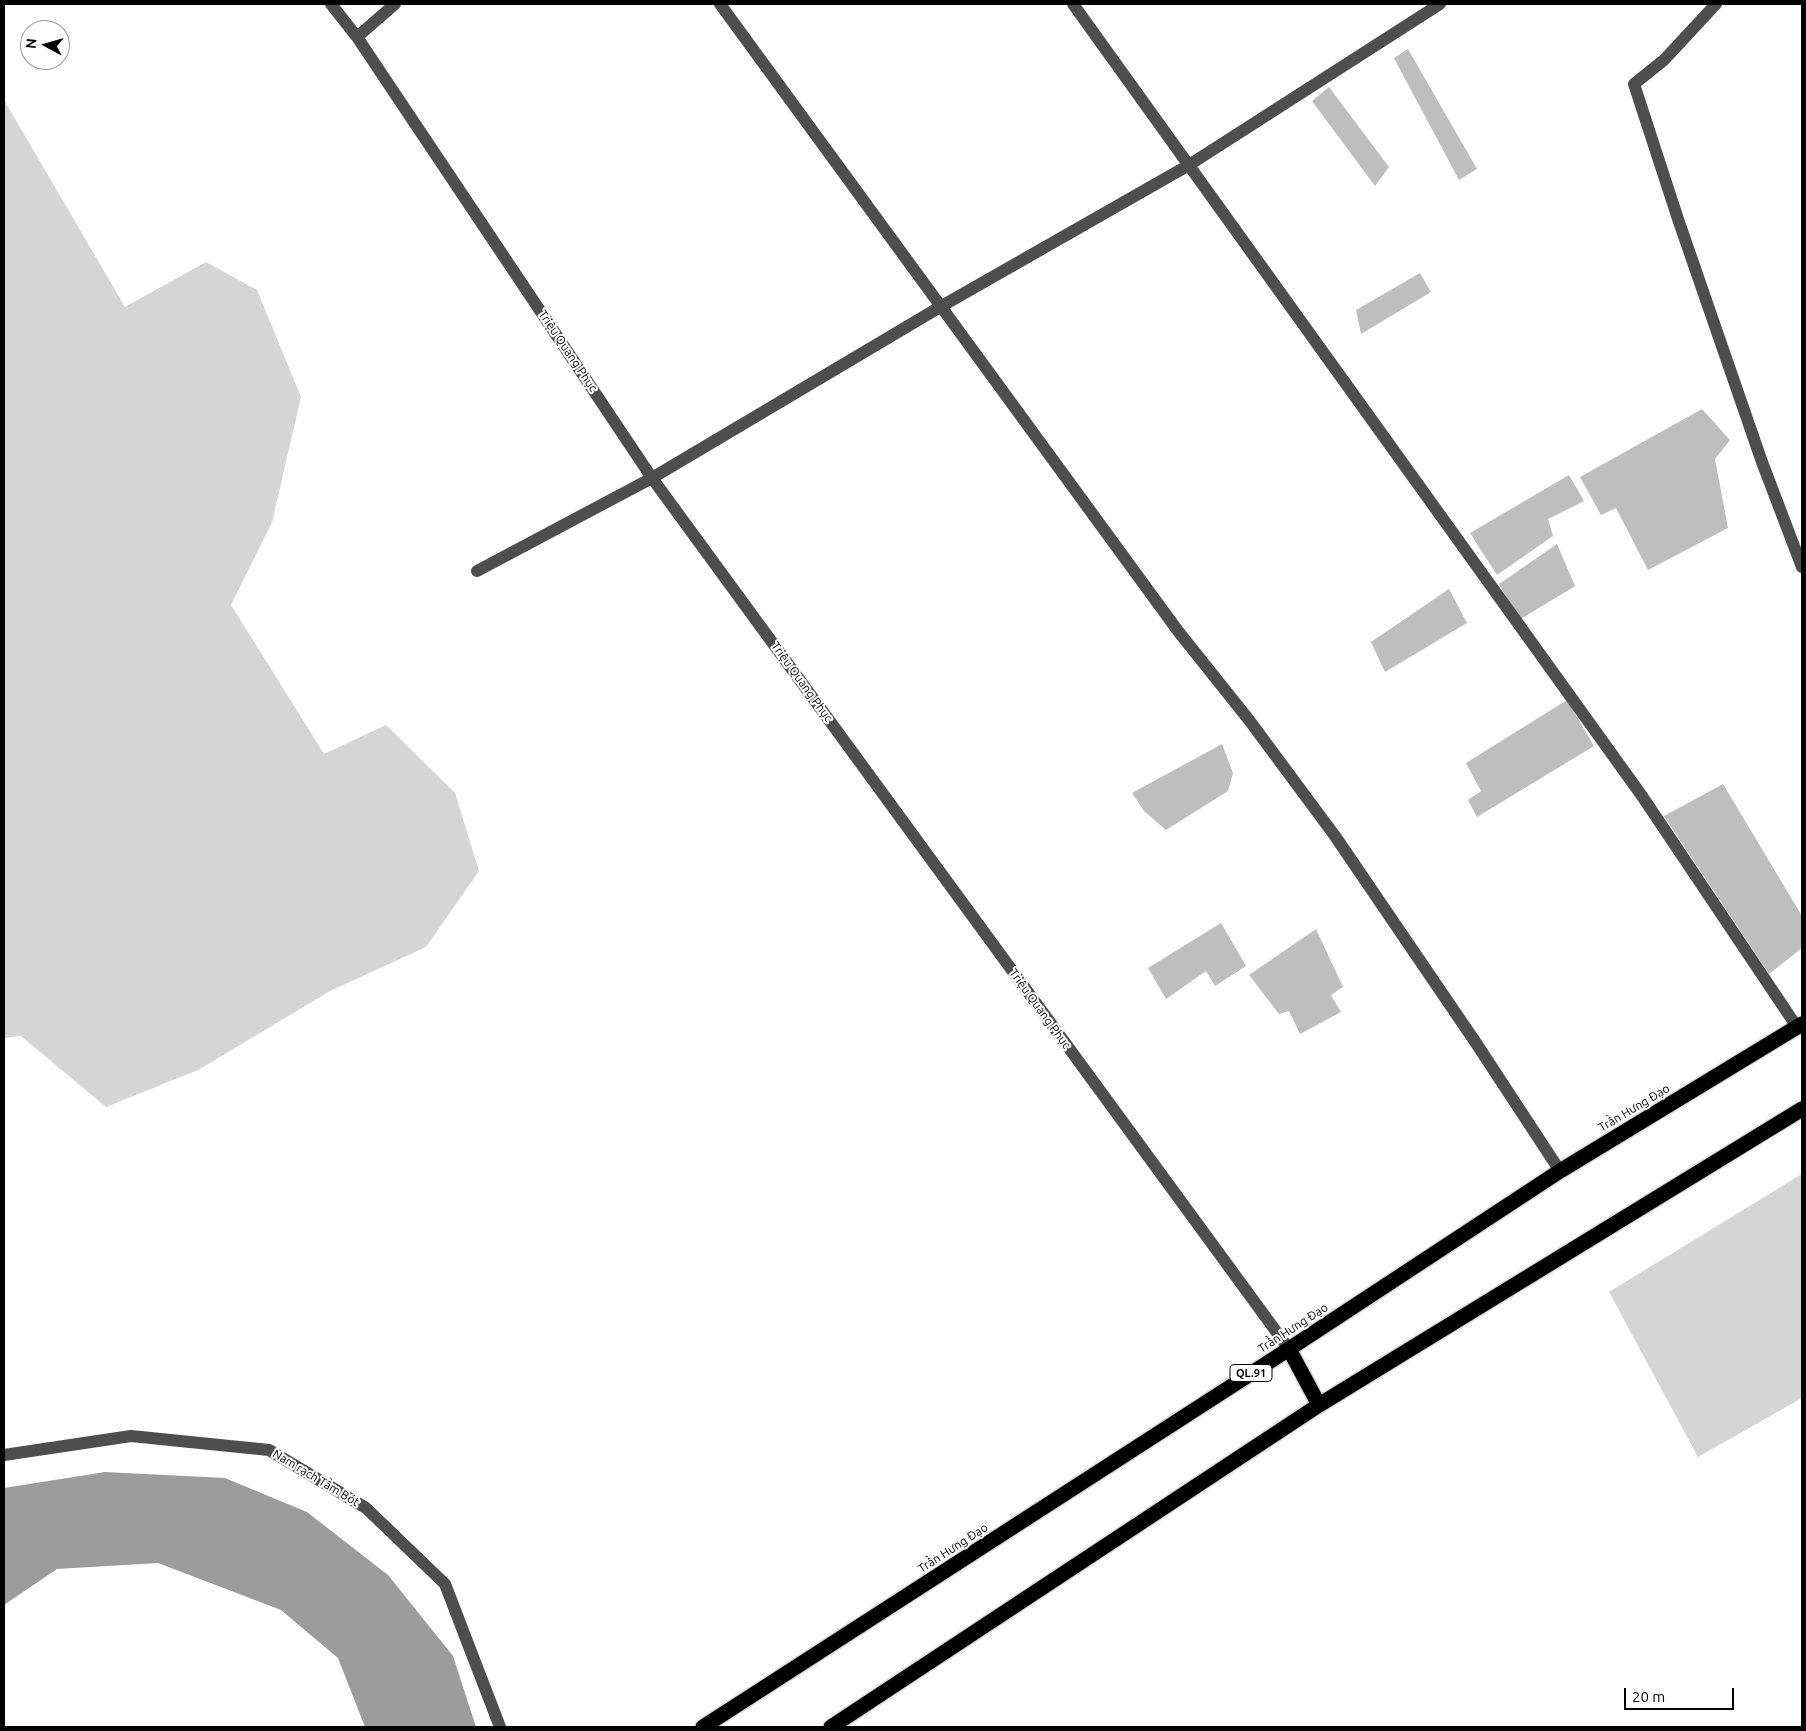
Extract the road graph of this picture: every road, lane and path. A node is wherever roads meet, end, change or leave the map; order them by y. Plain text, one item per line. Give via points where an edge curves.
1 (331, 4) edge
2 (395, 4) edge
3 (720, 4) edge
4 (1073, 4) edge
5 (1440, 4) edge
6 (1716, 4) edge
7 (357, 37) junction
8 (1189, 165) junction
9 (940, 306) junction
10 (652, 478) junction
11 (1802, 568) edge
12 (477, 572) dead end
13 (1800, 1025) edge
14 (1802, 1109) edge
15 (1560, 1171) junction
16 (1289, 1348) junction
17 (1319, 1405) junction
18 (4, 1455) edge
19 (500, 1727) edge
20 (703, 1727) edge
21 (832, 1727) edge

1 - 7 street, Triệu Quang Phục
2 - 7 street
3 - 9 street
4 - 8 street
5 - 8 street
6 - 11 street via 1664,60 1634,84 1678,220
7 - 10 street, Triệu Quang Phục
8 - 9 street
8 - 13 street via 1642,796
9 - 10 street
9 - 15 street via 1178,631 1335,836
10 - 12 street
10 - 16 street, Triệu Quang Phục
13 - 15 highway, Trần Hưng Đạo / QL.91
14 - 17 highway
15 - 16 highway, Trần Hưng Đạo / QL.91
16 - 17 highway
16 - 20 highway, Trần Hưng Đạo / QL.91
17 - 21 highway
18 - 19 street, Nam rạch Tầm Bót via 131,1436 269,1450 366,1508 445,1584

